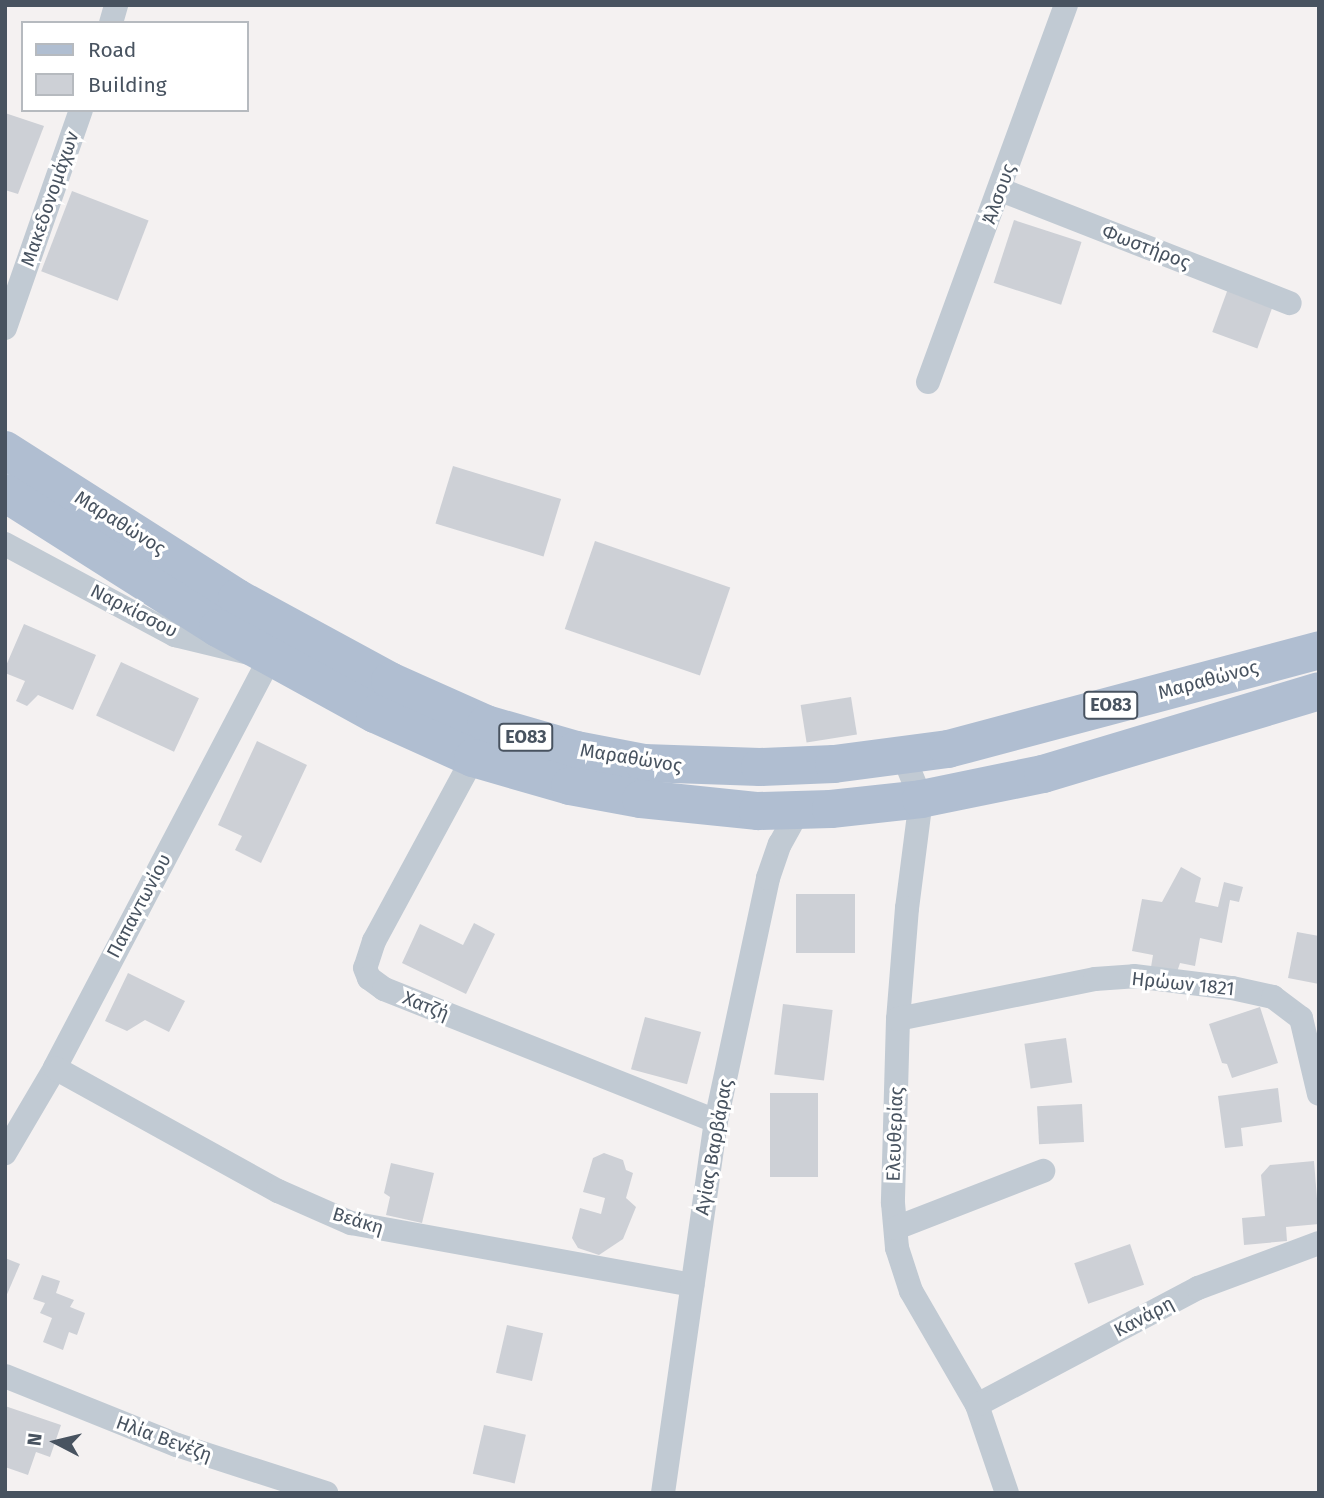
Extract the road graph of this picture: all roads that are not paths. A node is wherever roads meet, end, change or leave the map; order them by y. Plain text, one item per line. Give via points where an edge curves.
1 (1066, 5) edge
2 (80, 112) edge
3 (1001, 190) junction
4 (1290, 303) dead end
5 (5, 328) edge
6 (928, 382) dead end
7 (5, 450) edge
8 (5, 493) edge
9 (5, 544) edge
10 (1319, 650) edge
11 (270, 658) junction
12 (1319, 691) edge
13 (903, 755) junction
14 (473, 758) junction
15 (921, 799) junction
16 (799, 811) junction
17 (898, 1019) junction
18 (55, 1068) junction
19 (1319, 1094) edge
20 (716, 1121) junction
21 (5, 1153) edge
22 (1043, 1171) dead end
23 (896, 1228) junction
24 (1319, 1243) edge
25 (692, 1284) junction
26 (5, 1376) edge
27 (977, 1405) junction
28 (326, 1493) edge
29 (663, 1493) edge
30 (1007, 1493) edge

1 - 3 street, Άλσους
2 - 5 street, Μακεδονομάχων
3 - 4 street, Φωστήρος
3 - 6 street, Άλσους
7 - 13 main road, Μαραθώνος / ΕΟ83 via 237,598 341,657 486,724 576,750 688,767 834,764
8 - 11 main road, Μαραθώνος / ΕΟ83
9 - 11 street, Ναρκίσσου via 175,635
10 - 13 main road, Μαραθώνος / ΕΟ83 via 948,749
11 - 14 main road, Μαραθώνος / ΕΟ83 via 374,714
11 - 18 street, Παπαντωνίου
12 - 15 main road, Μαραθώνος / ΕΟ83 via 1043,774
13 - 15 street, Ελευθερίας
14 - 16 main road, Μαραθώνος / ΕΟ83 via 570,786 641,799
14 - 20 street, Χατζή via 374,942 365,968 369,978 384,989
15 - 16 main road, Μαραθώνος / ΕΟ83
15 - 17 street, Ελευθερίας
16 - 20 street, Αγίας Βαρβάρας via 768,878
17 - 19 street, Ηρώων 1821 via 1095,979 1134,976 1232,988 1273,997 1301,1018
17 - 23 street, Ελευθερίας
18 - 21 street, Παπαντωνίου
18 - 25 street, Βεάκη via 278,1191 351,1223
20 - 25 street, Αγίας Βαρβάρας
22 - 23 street
23 - 27 street, Ελευθερίας via 897,1248 911,1291
24 - 27 street, Κανάρη via 1198,1288
25 - 29 street, Αγίας Βαρβάρας
26 - 28 street, Ηλία Βενέζη via 177,1445
27 - 30 street, Ελευθερίας

